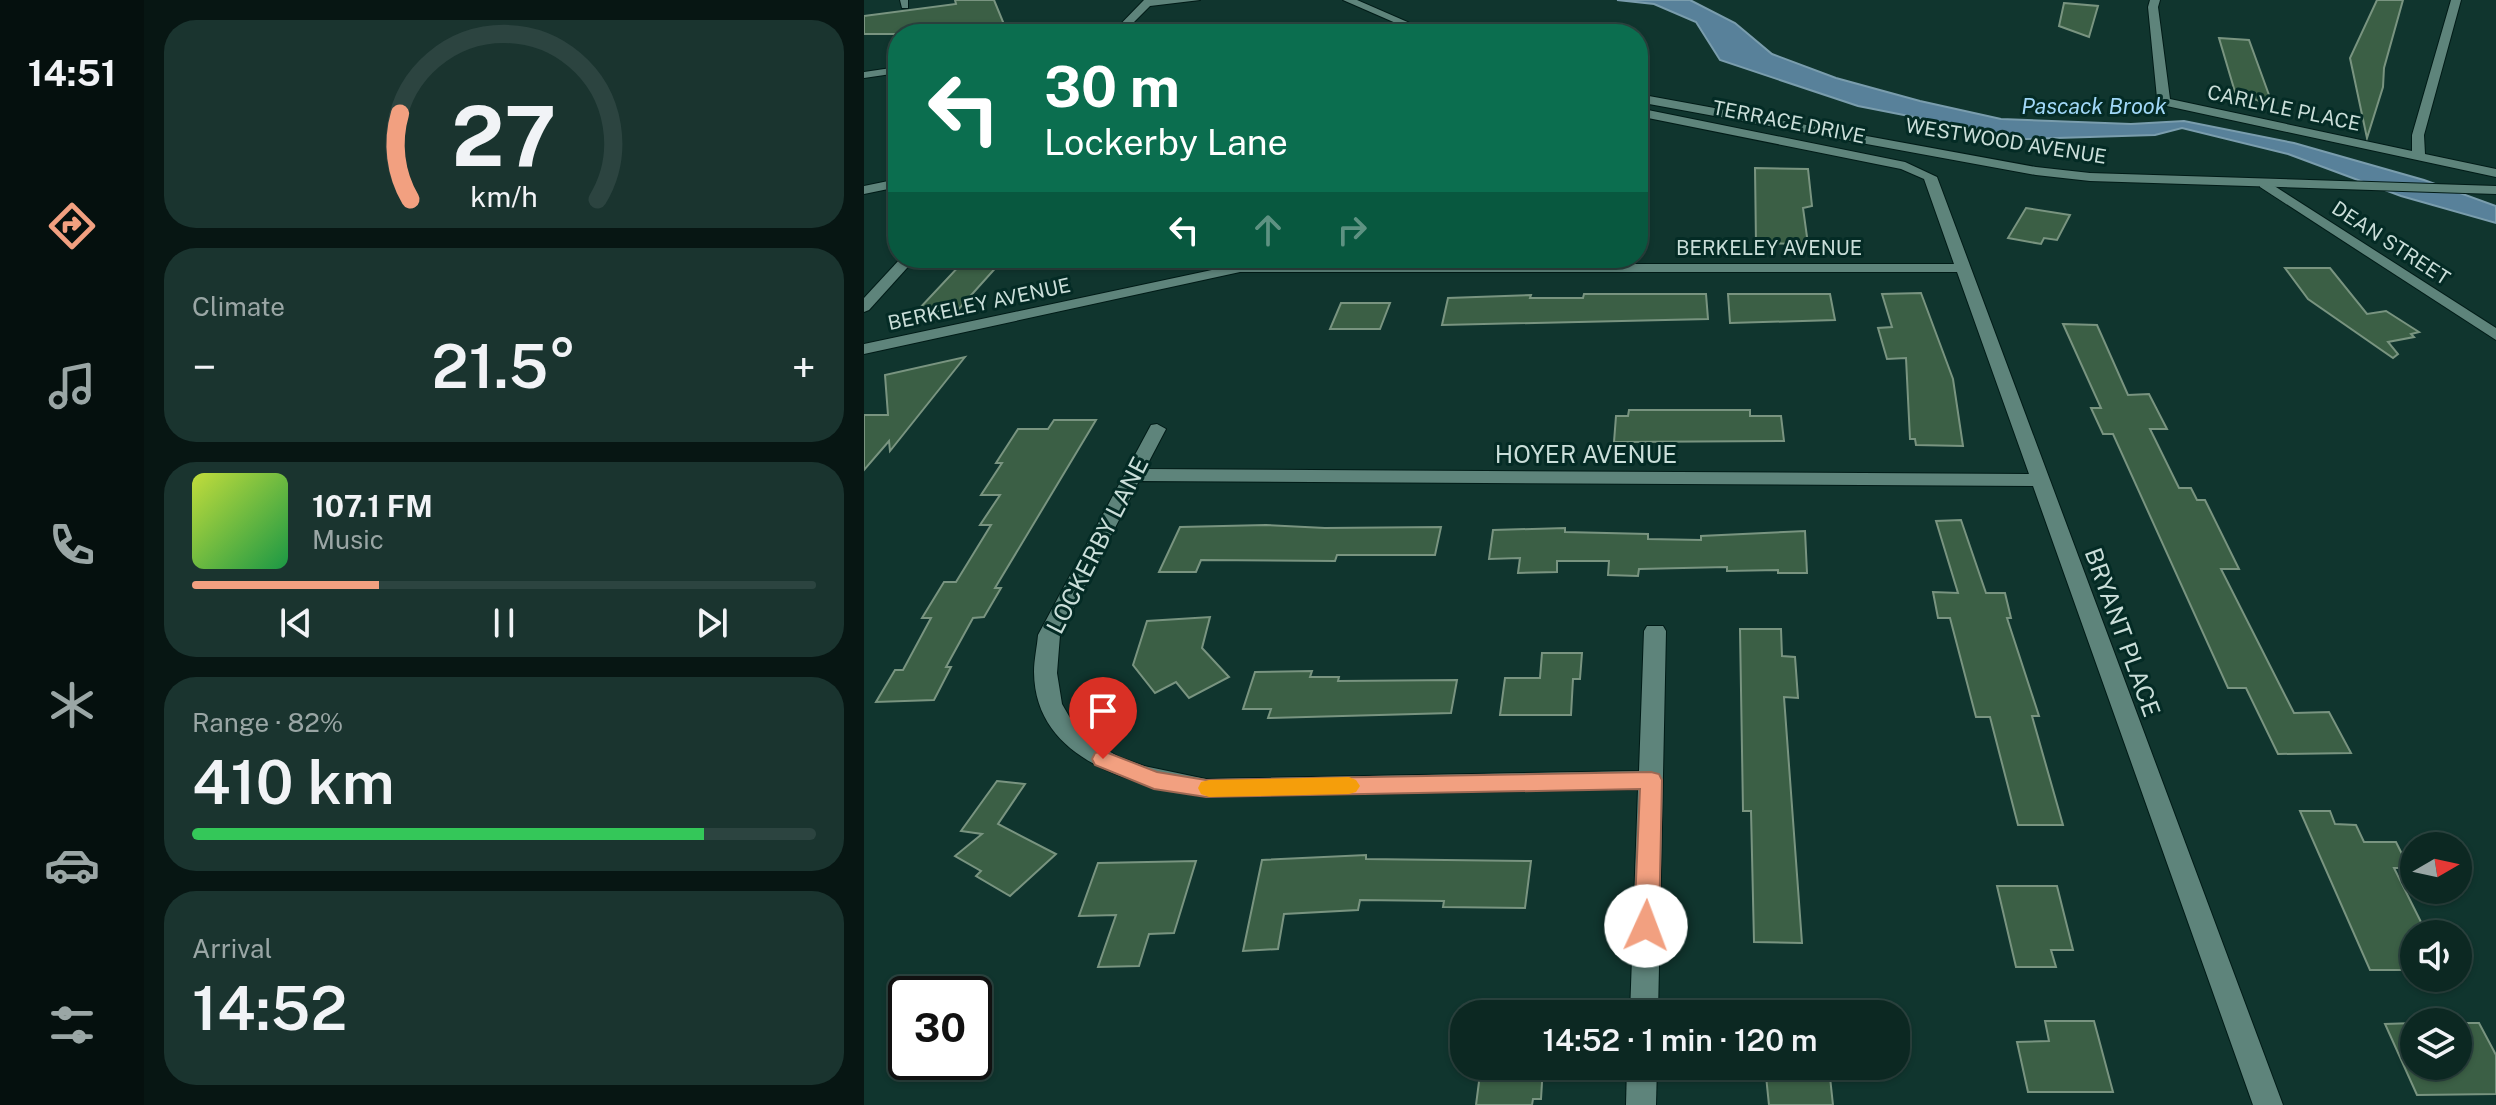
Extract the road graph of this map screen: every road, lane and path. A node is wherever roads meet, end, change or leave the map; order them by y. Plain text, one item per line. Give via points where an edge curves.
1 (1195, 0) edge
2 (1348, 0) edge
3 (2155, 0) edge
4 (2456, 0) edge
5 (1148, 2) edge
6 (1401, 22) joint
7 (1126, 24) edge
8 (1406, 24) edge
9 (888, 71) edge
10 (864, 75) edge
11 (1648, 100) edge
12 (1648, 114) edge
13 (2419, 156) junction
14 (2496, 173) edge
15 (1930, 177) joint
16 (2265, 184) junction
17 (888, 185) edge
18 (864, 190) edge
19 (2496, 190) edge
20 (1648, 266) edge
21 (900, 268) edge
22 (1240, 268) edge
23 (1963, 268) junction
24 (864, 307) edge
25 (2496, 335) edge
26 (864, 349) edge
27 (1157, 429) dead end
28 (1132, 475) junction
29 (2040, 480) junction
30 (1655, 631) dead end
31 (1651, 780) junction
32 (1644, 1000) edge
33 (1642, 1080) edge
34 (1641, 1105) edge
35 (2268, 1105) edge

1 - 5 street
2 - 6 street
3 - 13 street, CARLYLE PLACE via 2166,102
4 - 13 street via 2418,135
5 - 7 street
6 - 8 street
9 - 10 street
11 - 16 street, WESTWOOD AVENUE via 2036,171
12 - 15 street, TERRACE DRIVE via 1905,166
13 - 14 street, CARLYLE PLACE
15 - 23 street, BRYANT PLACE
16 - 19 street, WESTWOOD AVENUE
16 - 25 street, DEAN STREET
17 - 18 street
20 - 23 street, BERKELEY AVENUE
21 - 24 street
22 - 26 street, BERKELEY AVENUE
23 - 29 street, BRYANT PLACE
27 - 28 street, LOCKERBY LANE
28 - 29 street, HOYER AVENUE
28 - 31 street, LOCKERBY LANE via 1049,635 1043,665 1047,697 1061,724 1087,751 1154,780 1206,788
29 - 35 street, BRYANT PLACE
30 - 31 street
31 - 32 street
33 - 34 street

